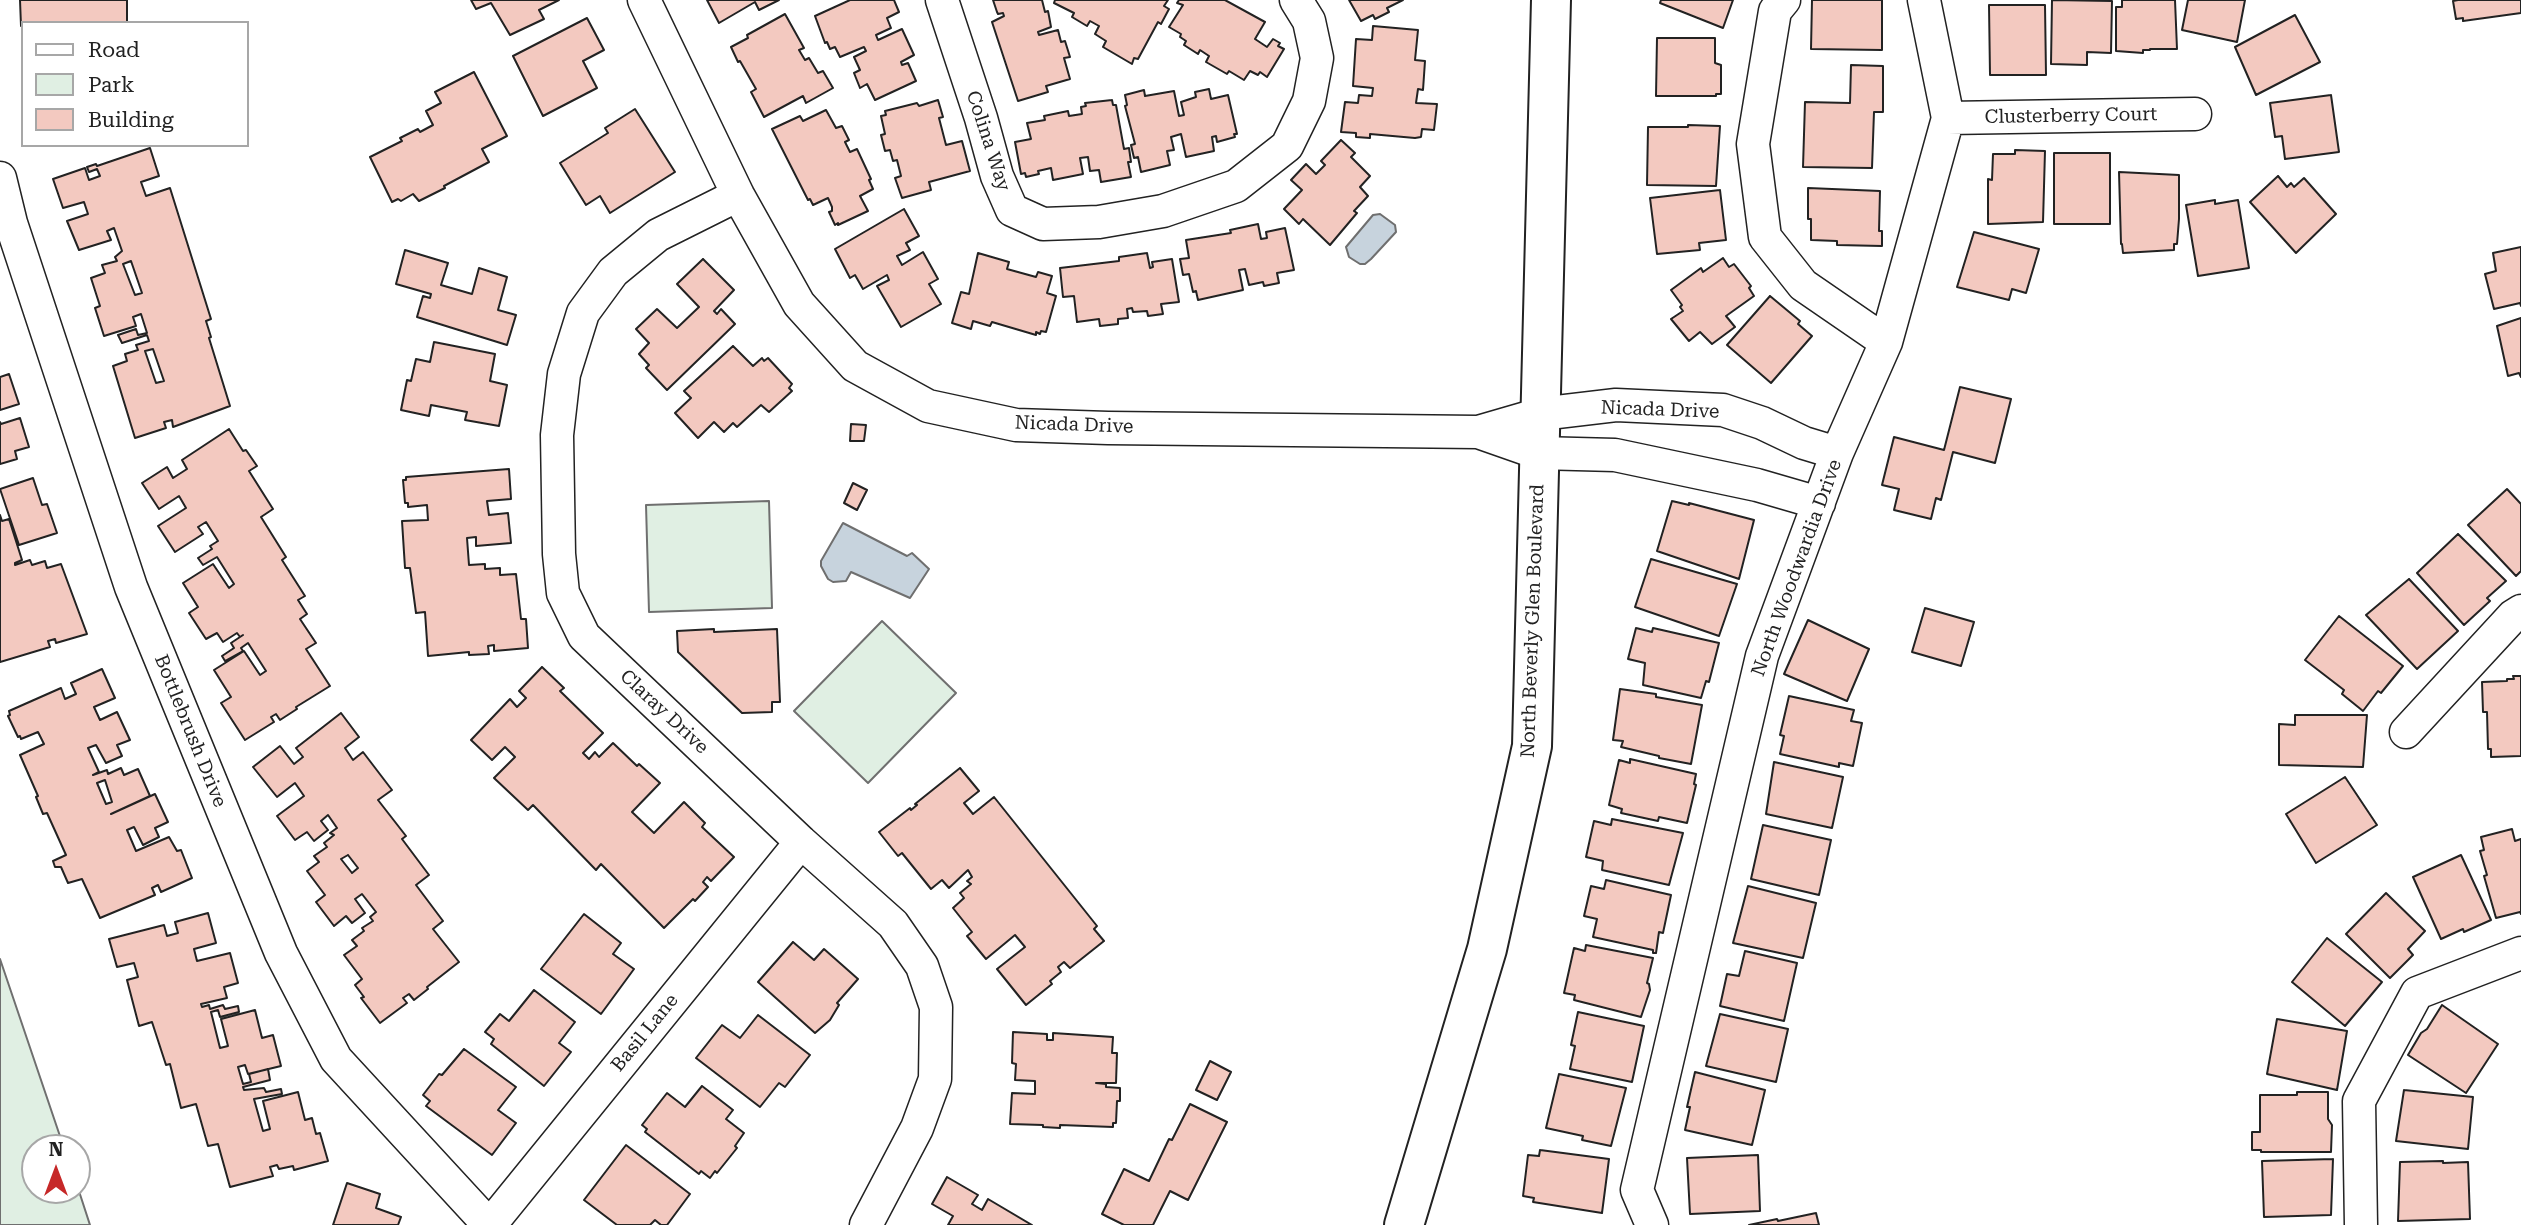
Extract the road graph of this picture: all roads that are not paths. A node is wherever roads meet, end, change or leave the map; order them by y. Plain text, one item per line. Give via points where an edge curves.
1 (644, 0) edge
2 (942, 0) edge
3 (1296, 0) edge
4 (1551, 0) edge
5 (1783, 0) edge
6 (1924, 0) edge
7 (2195, 114) dead end
8 (1948, 118) junction
9 (0, 178) edge
10 (738, 195) junction
11 (1886, 342) junction
12 (1540, 414) junction
13 (1478, 432) junction
14 (1538, 453) junction
15 (1837, 453) junction
16 (1819, 503) junction
17 (2521, 611) edge
18 (2406, 732) dead end
19 (801, 842) junction
20 (2521, 953) edge
21 (490, 1225) edge
22 (866, 1225) edge
23 (1404, 1225) edge
24 (1652, 1225) edge
25 (2361, 1225) edge

1 - 10 street, Nicada Drive
2 - 3 street, Colina Way via 1002,188 1012,210 1043,224 1099,222 1163,211 1236,186 1287,146 1309,101 1317,58 1309,21
4 - 12 main road, North Beverly Glen Boulevard
5 - 11 street via 1775,11 1753,144 1765,237 1803,285
6 - 8 street, North Woodwardia Drive
7 - 8 street, Clusterberry Court
8 - 11 street, North Woodwardia Drive
9 - 21 street, Bottlebrush Drive via 131,587 281,953 336,1059
10 - 13 street, Nicada Drive via 808,314 855,366 928,406 1016,425
10 - 19 street, Claray Drive via 659,235 613,272 583,313 564,374 556,435 560,567 563,593 584,636
11 - 15 street, North Woodwardia Drive
12 - 13 street, Nicada Drive
12 - 14 main road, North Beverly Glen Boulevard
12 - 15 street, Nicada Drive via 1616,405 1723,410
13 - 14 street, Nicada Drive
14 - 16 street, Nicada Drive via 1615,455
14 - 23 main road, North Beverly Glen Boulevard via 1532,746 1487,949
15 - 16 street, North Woodwardia Drive
16 - 24 street, North Woodwardia Drive via 1762,656 1637,1191
17 - 18 street
19 - 21 street, Basil Lane
19 - 22 street, Claray Drive via 893,924 922,966 936,1007 935,1079 917,1128
20 - 25 street via 2417,993 2359,1101

